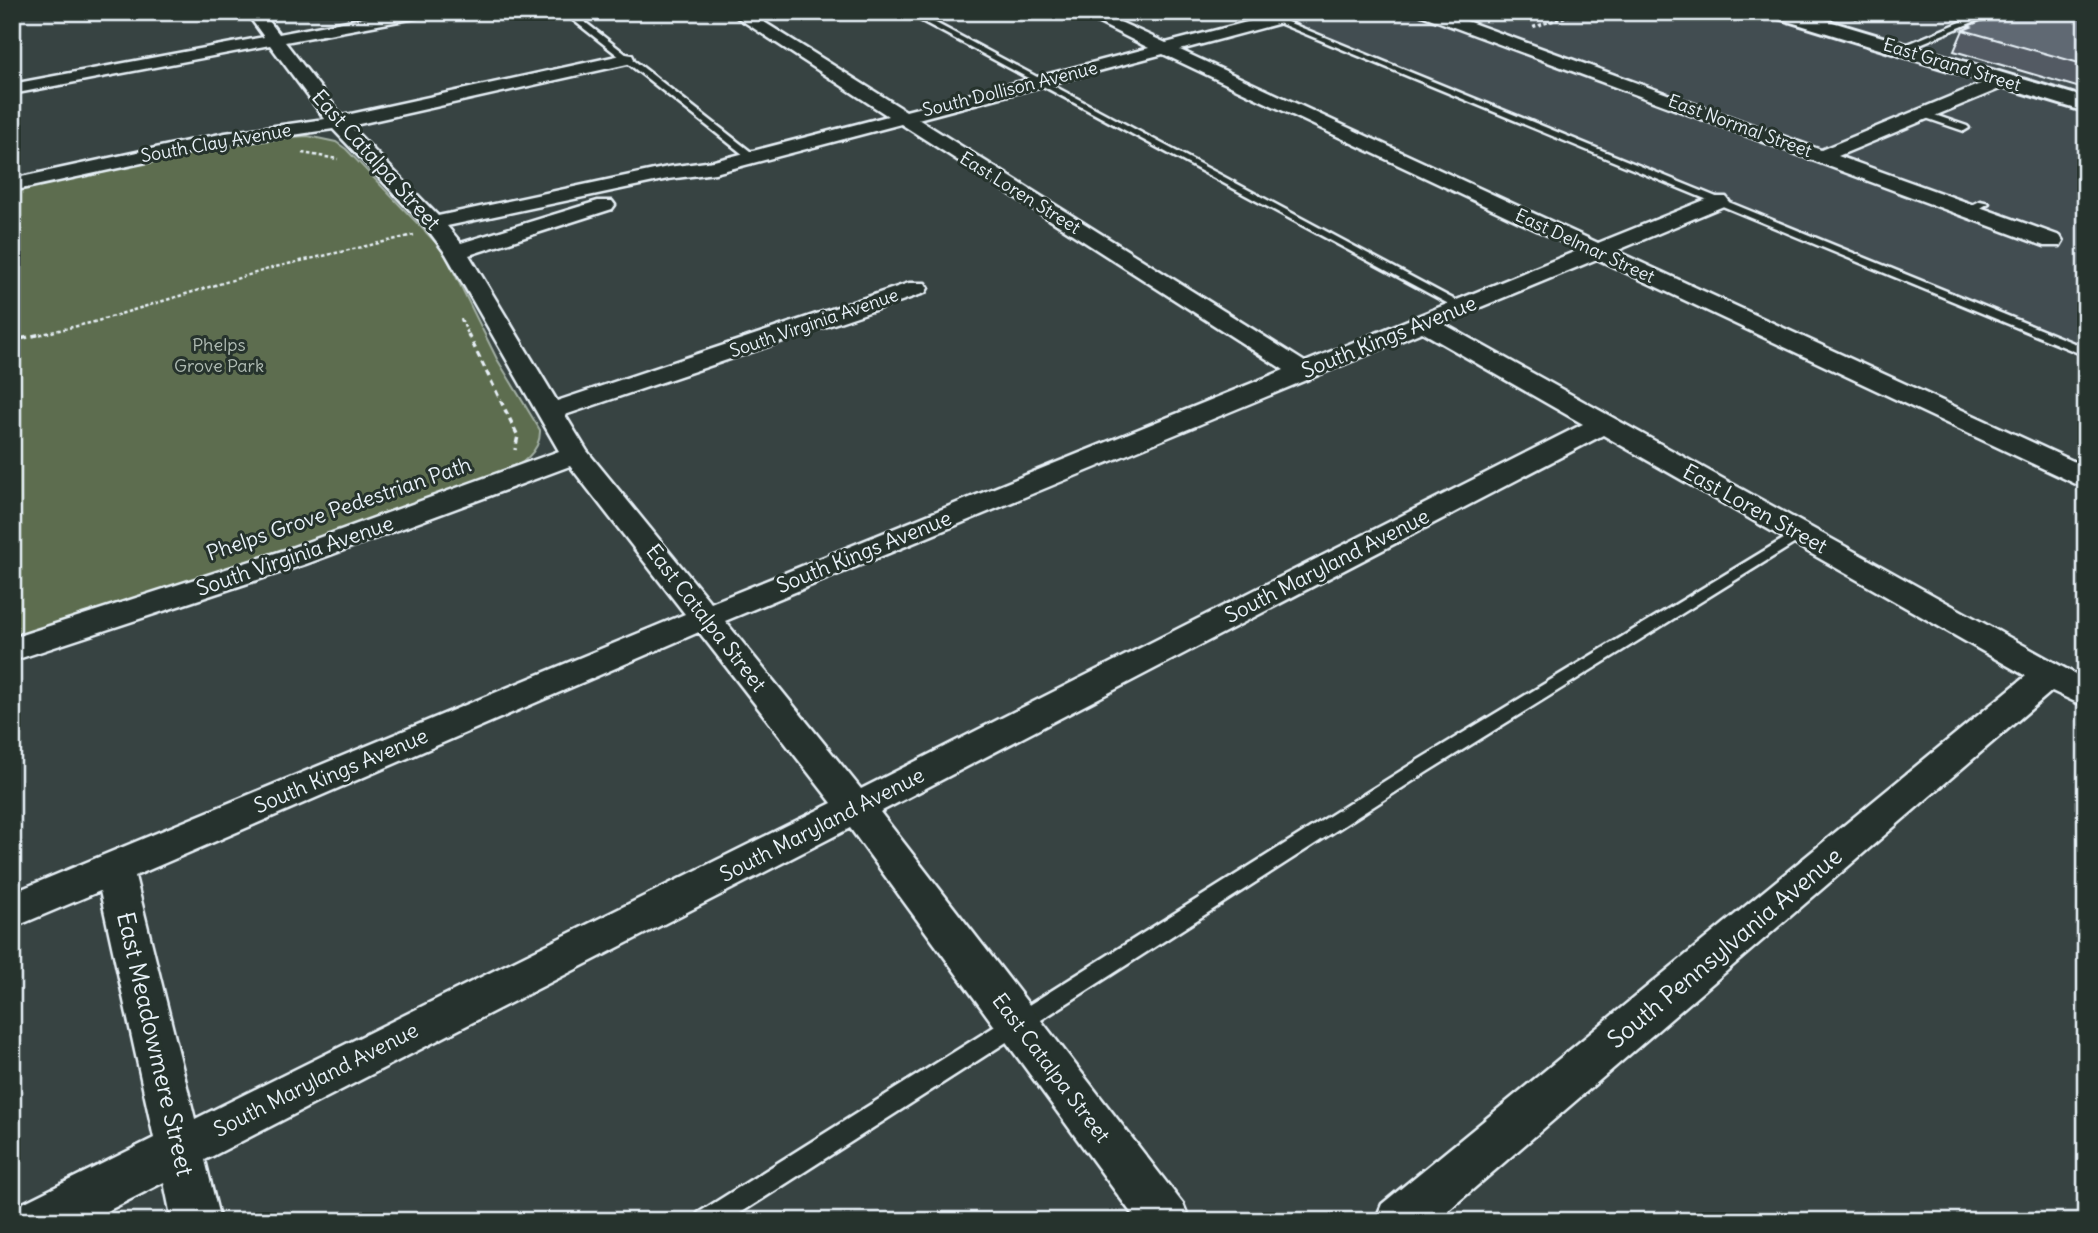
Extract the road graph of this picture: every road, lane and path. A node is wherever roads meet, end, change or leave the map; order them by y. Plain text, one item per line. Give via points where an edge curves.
1 (254, 12) edge
2 (421, 12) edge
3 (567, 12) edge
4 (737, 12) edge
5 (909, 12) edge
6 (1085, 12) edge
7 (1256, 12) edge
8 (1305, 12) edge
9 (1427, 12) edge
10 (1582, 12) edge
11 (1778, 12) edge
12 (1844, 12) edge
13 (1871, 12) edge
14 (1993, 12) edge
15 (1275, 20) junction
16 (1498, 38) junction
17 (275, 39) junction
18 (1165, 49) junction
19 (1900, 49) junction
20 (626, 59) junction
21 (2004, 80) junction
22 (1041, 81) junction
23 (12, 89) edge
24 (2086, 105) edge
25 (1923, 114) junction
26 (899, 118) junction
27 (337, 123) junction
28 (1964, 128) dead end
29 (291, 152) dead end
30 (1822, 156) junction
31 (752, 157) junction
32 (345, 166) dead end
33 (715, 167) junction
34 (12, 185) edge
35 (1719, 201) junction
36 (433, 223) junction
37 (410, 229) dead end
38 (415, 235) junction
39 (2052, 241) dead end
40 (421, 246) dead end
41 (1596, 251) junction
42 (456, 252) junction
43 (917, 288) dead end
44 (1462, 307) junction
45 (459, 314) dead end
46 (1423, 323) junction
47 (12, 341) edge
48 (2086, 352) edge
49 (1304, 372) junction
50 (552, 411) junction
51 (1603, 424) junction
52 (512, 454) dead end
53 (575, 454) junction
54 (2086, 478) edge
55 (1800, 534) junction
56 (706, 617) junction
57 (12, 650) edge
58 (2050, 675) junction
59 (2086, 695) edge
60 (856, 808) junction
61 (114, 868) junction
62 (12, 911) edge
63 (1017, 1023) junction
64 (180, 1148) junction
65 (38, 1221) edge
66 (196, 1221) edge
67 (706, 1221) edge
68 (1166, 1221) edge
69 (1399, 1221) edge

1 - 17 street, East Catalpa Street
2 - 17 street
3 - 20 lane
4 - 26 street, East Loren Street
5 - 22 lane
6 - 18 street, East Delmar Street
7 - 15 lane
8 - 15 street, South Dollison Avenue
9 - 16 street, East Normal Street
10 - 16 path
11 - 19 main road, East Grand Street
12 - 13 lane
14 - 19 lane
15 - 18 street, South Dollison Avenue
15 - 35 lane
16 - 30 street, East Normal Street
17 - 23 street
17 - 27 street, East Catalpa Street
18 - 22 street, South Dollison Avenue
18 - 41 street, East Delmar Street
19 - 21 main road, East Grand Street
20 - 27 street, South Clay Avenue
20 - 31 lane
21 - 24 main road, East Grand Street
21 - 25 street
22 - 26 street, South Dollison Avenue
22 - 44 lane
25 - 28 lane
25 - 30 street
26 - 31 street, South Dollison Avenue
26 - 49 street, East Loren Street
27 - 34 street, South Clay Avenue via 225,139
27 - 36 street, East Catalpa Street
29 - 32 path via 340,159
30 - 39 street, East Normal Street via 1977,206
31 - 33 street, South Dollison Avenue
33 - 36 street, South Dollison Avenue
33 - 42 street, South Dollison Avenue
35 - 41 street, South Kings Avenue
35 - 48 lane
36 - 42 street, East Catalpa Street
37 - 38 path
38 - 40 path
38 - 47 path via 275,267
41 - 44 street, South Kings Avenue
41 - 54 street, East Delmar Street
42 - 50 street, East Catalpa Street
43 - 50 street, South Virginia Avenue
44 - 46 street, South Kings Avenue
45 - 52 path via 518,436
46 - 49 street, South Kings Avenue
46 - 51 street, East Loren Street
49 - 56 street, South Kings Avenue
50 - 53 street, East Catalpa Street
51 - 55 street, East Loren Street
51 - 60 street, South Maryland Avenue
53 - 56 street, East Catalpa Street
53 - 57 street, South Virginia Avenue via 439,507
55 - 58 street, East Loren Street
55 - 63 lane
56 - 60 street, East Catalpa Street
56 - 61 street, South Kings Avenue
58 - 59 street, East Loren Street
58 - 69 street, South Pennsylvania Avenue
60 - 63 street, East Catalpa Street
60 - 64 street, South Maryland Avenue
61 - 62 street, South Kings Avenue
61 - 64 street, East Meadowmere Street
63 - 67 lane
63 - 68 street, East Catalpa Street
64 - 65 street, South Maryland Avenue
64 - 66 street, East Meadowmere Street

